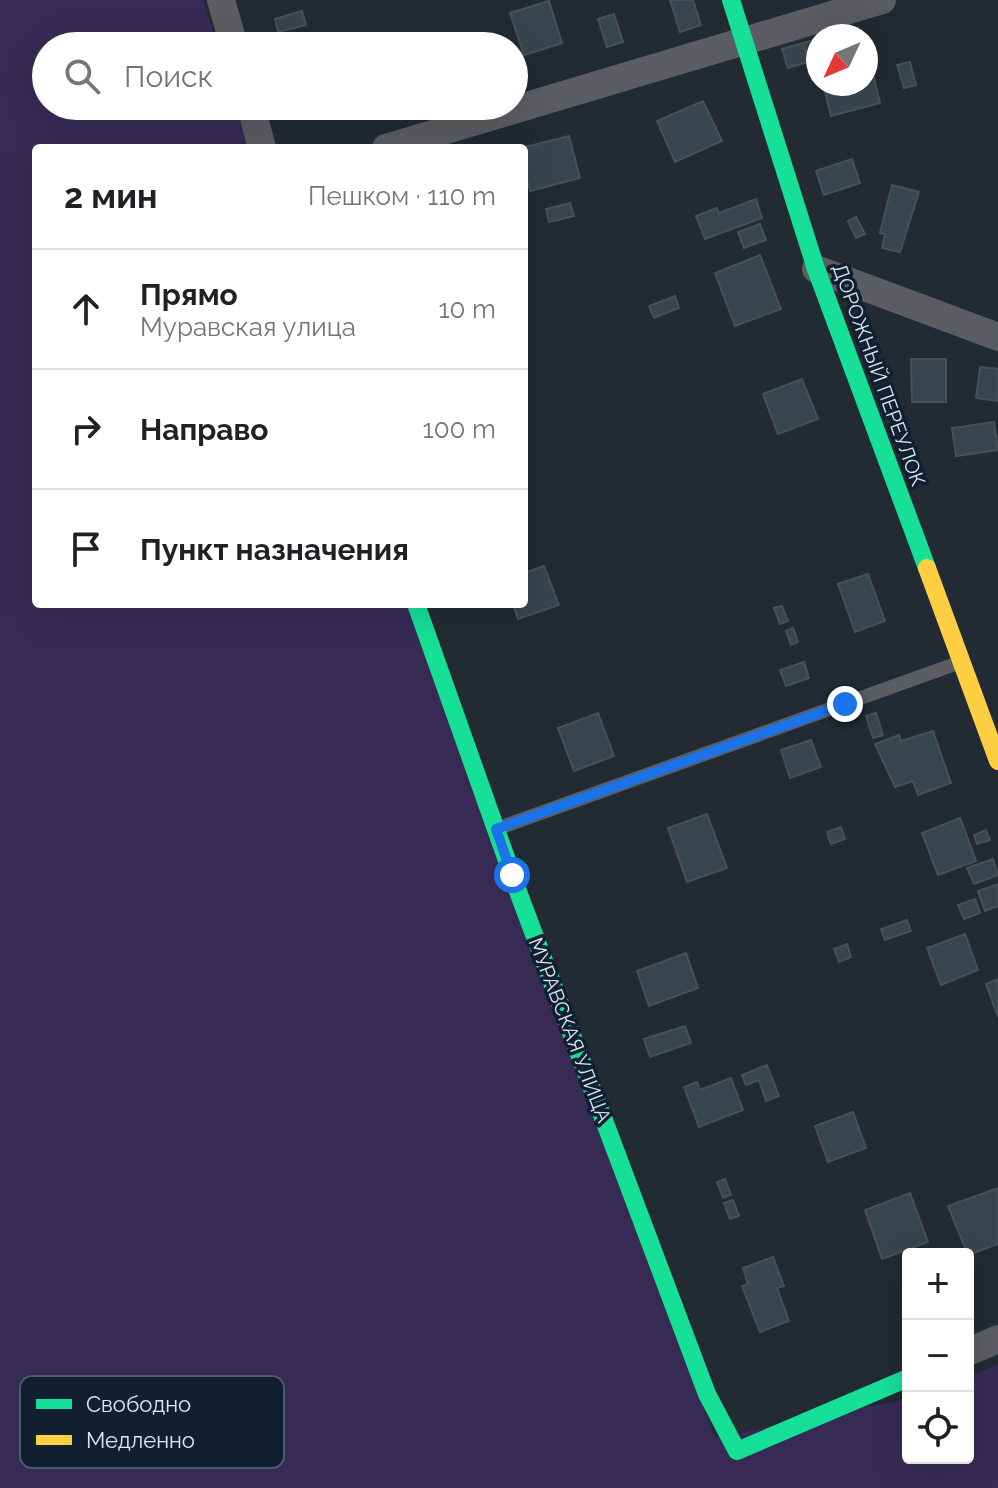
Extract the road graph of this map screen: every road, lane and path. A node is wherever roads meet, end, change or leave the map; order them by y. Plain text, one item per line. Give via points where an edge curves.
1 (221, 0) edge
2 (731, 0) edge
3 (882, 0) edge
4 (230, 32) edge
5 (743, 43) junction
6 (528, 106) edge
7 (255, 120) edge
8 (481, 120) edge
9 (261, 144) edge
10 (400, 144) edge
11 (816, 269) junction
12 (998, 337) edge
13 (417, 608) edge
14 (961, 662) junction
15 (998, 761) edge
16 (496, 829) junction
17 (998, 1339) edge
18 (974, 1349) edge
19 (902, 1381) edge

1 - 4 street
2 - 5 street, ДОРОЖНЫЙ ПЕРЕУЛОК
3 - 5 street
5 - 6 street
5 - 11 street, ДОРОЖНЫЙ ПЕРЕУЛОК
7 - 9 street
8 - 10 street
11 - 12 street
11 - 14 street, ДОРОЖНЫЙ ПЕРЕУЛОК
13 - 16 street, МУРАВСКАЯ УЛИЦА
14 - 15 street, ДОРОЖНЫЙ ПЕРЕУЛОК
14 - 16 lane
16 - 19 street, МУРАВСКАЯ УЛИЦА via 707,1394 737,1451
17 - 18 street

